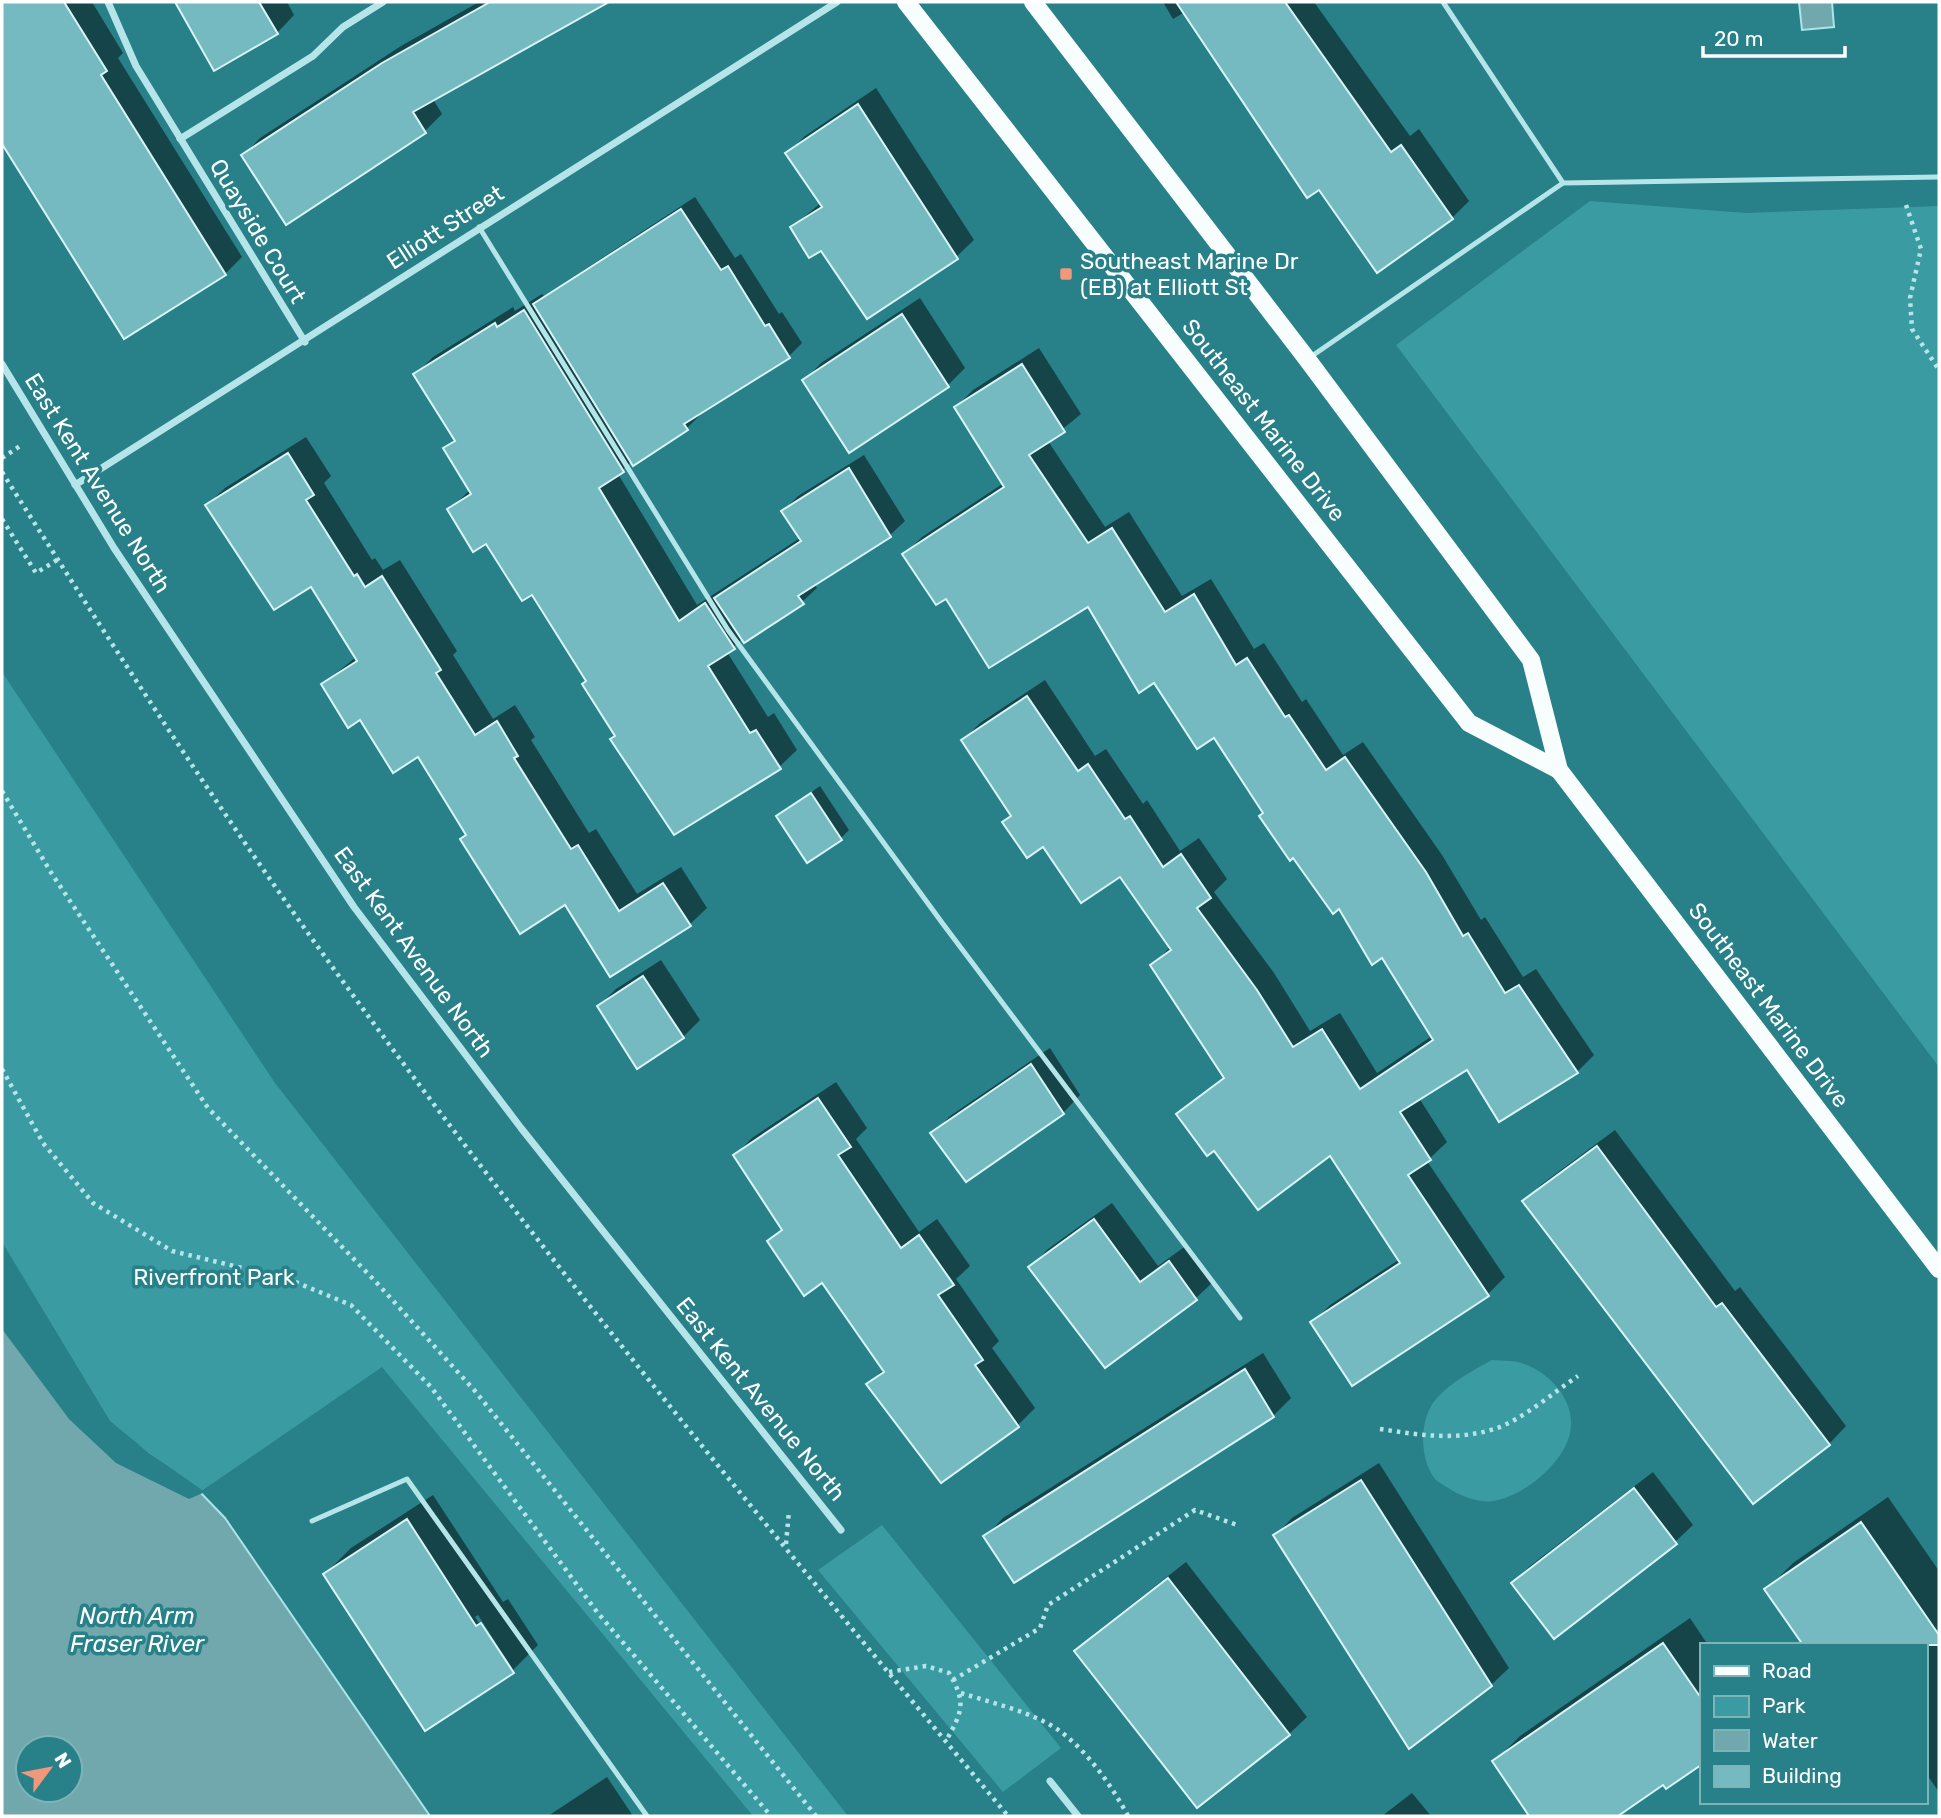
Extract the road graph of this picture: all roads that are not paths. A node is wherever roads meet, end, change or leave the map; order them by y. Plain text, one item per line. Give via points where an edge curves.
1 (108, 2) edge
2 (383, 2) edge
3 (837, 2) edge
4 (906, 2) edge
5 (1033, 2) edge
6 (1443, 2) edge
7 (180, 139) junction
8 (1939, 177) edge
9 (1563, 183) junction
10 (480, 227) junction
11 (305, 342) junction
12 (1307, 359) junction
13 (2, 363) edge
14 (75, 485) junction
15 (1559, 770) junction
16 (1939, 1269) edge
17 (1240, 1318) dead end
18 (312, 1521) dead end
19 (842, 1530) dead end
20 (1050, 1781) dead end
21 (647, 1816) edge
22 (1078, 1816) edge

1 - 7 street, Quayside Court via 136,66
2 - 7 street via 343,27 313,56
3 - 10 street, Elliott Street
4 - 15 main road, Southeast Marine Drive via 1469,723
5 - 12 main road, Southeast Marine Drive
6 - 9 lane
7 - 11 street, Quayside Court
8 - 9 lane
9 - 12 lane
10 - 11 street, Elliott Street
10 - 17 lane via 728,629
11 - 14 street, Elliott Street
12 - 15 main road, Southeast Marine Drive via 1531,660
13 - 14 street, East Kent Avenue North
14 - 19 street, East Kent Avenue North via 354,907 521,1128
15 - 16 main road, Southeast Marine Drive
18 - 21 lane via 407,1479
20 - 22 street

